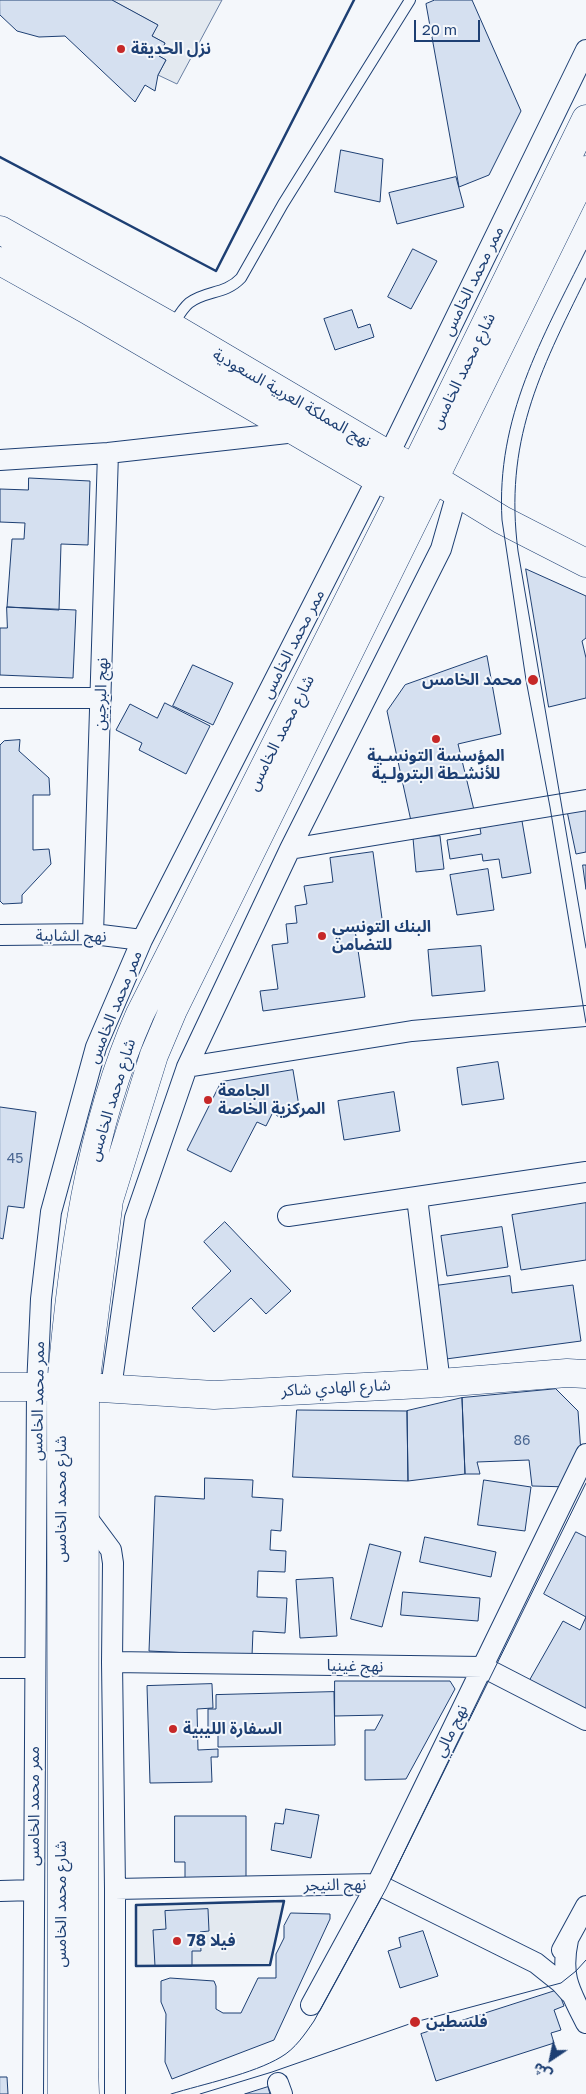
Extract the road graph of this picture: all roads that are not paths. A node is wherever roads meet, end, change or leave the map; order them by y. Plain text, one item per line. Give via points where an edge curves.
1 (410, 0) edge
2 (586, 50) edge
3 (586, 119) edge
4 (586, 170) edge
5 (0, 230) edge
6 (0, 261) edge
7 (172, 327) junction
8 (296, 432) junction
9 (108, 453) junction
10 (389, 455) junction
11 (0, 460) edge
12 (377, 479) junction
13 (419, 484) junction
14 (457, 493) junction
15 (586, 563) edge
16 (0, 698) edge
17 (101, 698) junction
18 (586, 800) edge
19 (290, 849) junction
20 (93, 934) junction
21 (0, 935) edge
22 (142, 940) junction
23 (586, 1016) edge
24 (187, 1068) junction
25 (586, 1172) edge
26 (417, 1198) junction
27 (288, 1216) dead end
28 (580, 1377) edge
29 (440, 1383) junction
30 (0, 1387) edge
31 (74, 1387) junction
32 (586, 1454) edge
33 (85, 1515) junction
34 (112, 1662) junction
35 (0, 1668) edge
36 (34, 1668) junction
37 (483, 1668) junction
38 (586, 1720) edge
39 (376, 1884) junction
40 (115, 1889) junction
41 (0, 1890) edge
42 (34, 1890) junction
43 (586, 1906) edge
44 (568, 1940) junction
45 (536, 1963) junction
46 (570, 1993) junction
47 (311, 2005) dead end
48 (586, 2023) edge
49 (33, 2094) edge
50 (62, 2094) edge
51 (85, 2094) edge
52 (115, 2094) edge

1 - 7 lane via 241,278 233,286 190,302
2 - 10 street, ممر محمد الخامس
3 - 13 main road, شارع محمد الخامس
4 - 13 main road, شارع محمد الخامس
5 - 7 main road, نهج المملكة العربية السعودية
6 - 8 main road, نهج المملكة العربية السعودية
7 - 10 main road, نهج المملكة العربية السعودية
8 - 9 street
8 - 12 main road, نهج المملكة العربية السعودية
9 - 11 street
9 - 17 street, نهج البرجين
10 - 12 street, ممر محمد الخامس
10 - 13 main road, نهج المملكة العربية السعودية
12 - 13 main road, نهج المملكة العربية السعودية
12 - 22 street, ممر محمد الخامس
13 - 14 main road, نهج المملكة العربية السعودية
13 - 31 main road, شارع محمد الخامس via 180,935 125,1049 85,1194 70,1292
14 - 15 main road, نهج المملكة العربية السعودية
14 - 19 street, شارع محمد الخامس via 441,550
16 - 17 street
17 - 20 street, نهج البرجين
18 - 19 street
19 - 24 street, شارع محمد الخامس
20 - 21 street, نهج الشابية
20 - 22 street, نهج الشابية
22 - 31 street, ممر محمد الخامس via 96,1047 51,1212 41,1299
23 - 24 street via 412,1031
24 - 31 street, شارع محمد الخامس
25 - 26 street
26 - 27 street
26 - 29 street
28 - 29 main road, شارع الهادي شاكر
29 - 31 main road, شارع الهادي شاكر via 214,1395
30 - 31 main road, شارع الهادي شاكر
31 - 33 main road, شارع محمد الخامس
31 - 36 street, ممر محمد الخامس
31 - 50 main road, شارع محمد الخامس
32 - 37 street, نهج مالي
33 - 34 street via 111,1550 114,1562
33 - 51 main road, شارع محمد الخامس
34 - 37 street, نهج غينيا
34 - 40 street
35 - 36 street
36 - 42 street, ممر محمد الخامس
37 - 38 street, نهج غينيا
37 - 39 street, نهج مالي
39 - 40 street, نهج النيجر
39 - 45 street, نهج النيجر
39 - 47 street, نهج مالي
40 - 52 street
41 - 42 street
42 - 49 street, ممر محمد الخامس
43 - 44 street
44 - 45 street via 558,1954
44 - 46 street via 565,1959
45 - 46 street, نهج النيجر
46 - 48 street

